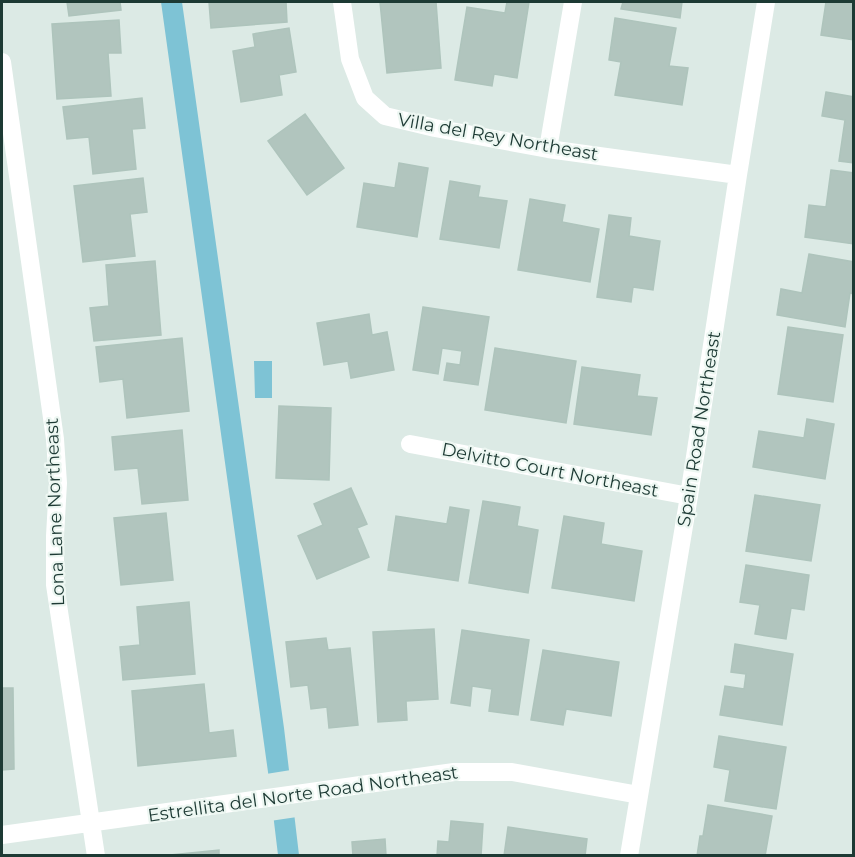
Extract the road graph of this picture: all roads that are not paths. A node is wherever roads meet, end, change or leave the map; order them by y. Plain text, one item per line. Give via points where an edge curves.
1 (342, 2) edge
2 (573, 2) edge
3 (766, 2) edge
4 (2, 62) edge
5 (548, 149) junction
6 (738, 175) junction
7 (410, 444) dead end
8 (689, 496) junction
9 (639, 795) junction
10 (91, 822) junction
11 (2, 835) edge
12 (96, 855) edge
13 (630, 855) edge

1 - 5 street, Villa del Rey Northeast via 350,59 365,98 385,116
2 - 5 street
3 - 6 street, Spain Road Northeast
4 - 10 street, Lona Lane Northeast via 56,439 55,585
5 - 6 street, Villa del Rey Northeast
6 - 8 street, Spain Road Northeast
7 - 8 street, Delvitto Court Northeast
8 - 9 street, Spain Road Northeast
9 - 10 street, Estrellita del Norte Road Northeast via 512,772 443,773
9 - 13 street, Spain Road Northeast
10 - 11 street, Estrellita del Norte Road Northeast
10 - 12 street, Lona Lane Northeast

